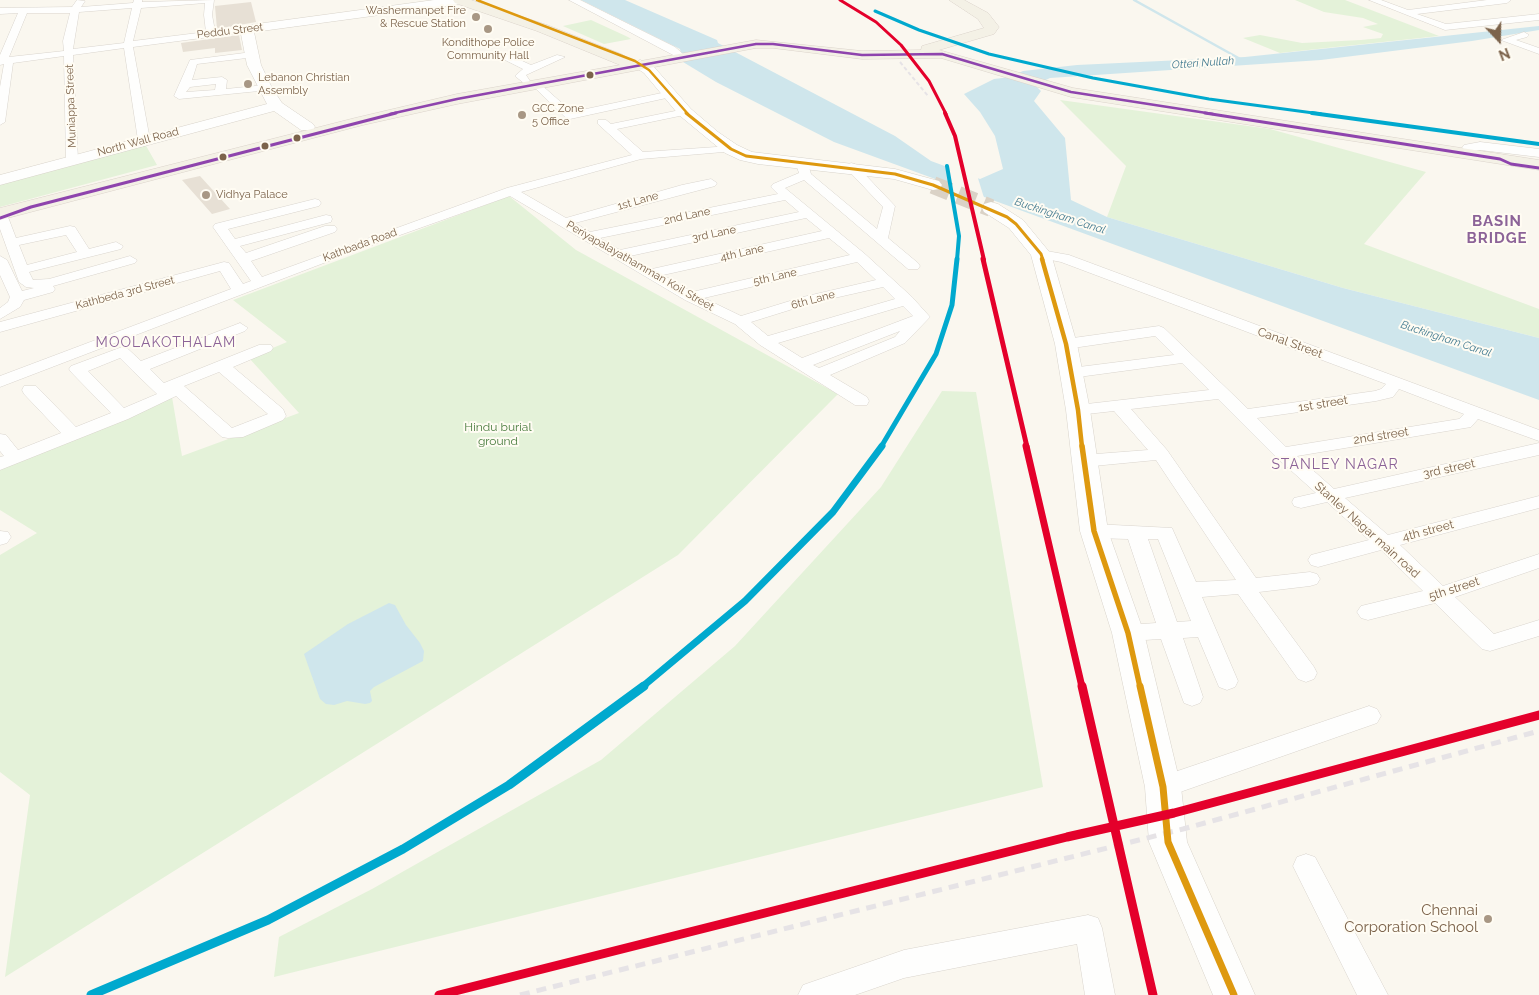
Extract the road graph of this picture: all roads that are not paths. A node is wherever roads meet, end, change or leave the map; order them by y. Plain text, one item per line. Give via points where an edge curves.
1 (82, 0) edge
2 (208, 0) edge
3 (460, 0) edge
4 (477, 0) edge
5 (573, 0) edge
6 (955, 0) edge
7 (966, 0) edge
8 (1373, 0) edge
9 (1459, 0) edge
10 (1507, 0) edge
11 (138, 3) edge
12 (1472, 4) junction
13 (75, 10) junction
14 (1490, 10) dead end
15 (0, 11) edge
16 (22, 11) junction
17 (1406, 12) junction
18 (1500, 13) dead end
19 (1519, 19) junction
20 (1534, 27) edge
21 (247, 28) junction
22 (211, 33) junction
23 (980, 37) junction
24 (1539, 41) edge
25 (128, 44) junction
26 (951, 48) junction
27 (920, 51) junction
28 (1539, 51) edge
29 (69, 53) junction
30 (1528, 54) dead end
31 (252, 55) junction
32 (679, 55) junction
33 (504, 56) dead end
34 (560, 57) dead end
35 (4, 61) edge
36 (633, 64) junction
37 (1010, 72) junction
38 (531, 78) junction
39 (1044, 82) junction
40 (186, 84) junction
41 (663, 86) junction
42 (265, 88) junction
43 (220, 93) junction
44 (623, 93) dead end
45 (464, 95) junction
46 (576, 102) dead end
47 (556, 105) junction
48 (276, 106) junction
49 (590, 111) junction
50 (685, 112) junction
51 (0, 122) edge
52 (306, 127) junction
53 (608, 128) junction
54 (144, 140) junction
55 (1469, 148) junction
56 (731, 149) junction
57 (1539, 153) edge
58 (640, 156) junction
59 (1539, 158) edge
60 (72, 160) junction
61 (1539, 166) edge
62 (851, 168) junction
63 (804, 169) junction
64 (0, 180) edge
65 (711, 183) dead end
66 (933, 185) tunnel mouth
67 (511, 191) junction
68 (788, 196) junction
69 (991, 208) tunnel mouth
70 (809, 214) junction
71 (1, 215) edge
72 (565, 222) junction
73 (330, 224) junction
74 (832, 233) junction
75 (264, 234) junction
76 (586, 237) junction
77 (882, 238) junction
78 (12, 243) junction
79 (231, 244) junction
80 (347, 244) junction
81 (116, 246) dead end
82 (275, 248) junction
83 (85, 254) junction
84 (618, 254) junction
85 (1041, 254) junction
86 (860, 257) junction
87 (242, 259) junction
88 (0, 260) edge
89 (130, 260) dead end
90 (913, 266) dead end
91 (22, 270) junction
92 (652, 273) junction
93 (256, 277) junction
94 (82, 280) dead end
95 (887, 282) junction
96 (239, 290) junction
97 (17, 297) junction
98 (690, 297) junction
99 (907, 300) junction
100 (0, 315) edge
101 (923, 318) junction
102 (740, 321) junction
103 (0, 327) edge
104 (240, 328) dead end
105 (765, 342) junction
106 (1066, 344) junction
107 (265, 348) dead end
108 (1186, 358) junction
109 (801, 364) junction
110 (220, 365) junction
111 (139, 368) junction
112 (1071, 373) junction
113 (818, 374) junction
114 (0, 382) edge
115 (1396, 382) junction
116 (30, 390) dead end
117 (167, 390) junction
118 (1222, 394) junction
119 (861, 400) dead end
120 (1119, 406) junction
121 (1078, 410) junction
122 (1475, 412) junction
123 (122, 415) junction
124 (1244, 416) junction
125 (73, 434) junction
126 (1539, 436) edge
127 (0, 439) edge
128 (1539, 449) edge
129 (1282, 453) junction
130 (1161, 454) junction
131 (8, 461) edge
132 (1083, 461) junction
133 (1329, 496) junction
134 (1301, 502) dead end
135 (1539, 502) edge
136 (1094, 531) junction
137 (1136, 532) junction
138 (1385, 543) junction
139 (1318, 560) dead end
140 (1539, 561) edge
141 (1310, 579) dead end
142 (1247, 586) junction
143 (1190, 590) junction
144 (1439, 595) junction
145 (1368, 612) dead end
146 (1205, 628) junction
147 (1539, 628) edge
148 (1171, 631) junction
149 (1128, 634) junction
150 (1306, 673) dead end
151 (1227, 681) dead end
152 (1192, 697) dead end
153 (1369, 716) dead end
154 (1164, 787) junction
155 (1306, 866) dead end
156 (813, 995) edge
157 (1100, 995) edge
158 (1234, 995) edge
159 (1373, 995) edge

1 - 13 street
2 - 11 street
2 - 22 street
3 - 21 main road, Peddu Street
3 - 36 main road
4 - 36 main road
5 - 32 street
6 - 23 main road via 983,16 992,27
7 - 23 main road via 990,14 1002,29
8 - 17 street
9 - 12 street
10 - 12 street
11 - 13 street
11 - 25 street
12 - 14 street
12 - 17 street
13 - 16 street
13 - 29 street, Muniappa Street via 68,41
15 - 16 street
16 - 35 street
17 - 19 street via 1445,27
18 - 19 street
19 - 20 street
20 - 24 street
20 - 28 street via 1506,40
21 - 22 street, Peddu Street
21 - 31 main road
22 - 25 street, Peddu Street
23 - 26 main road
25 - 29 street, Peddu Street
25 - 54 street
26 - 27 main road
26 - 37 main road
27 - 32 main road via 853,55 773,44 743,44
27 - 37 main road
28 - 30 street
29 - 35 street, Peddu Street
29 - 60 street, Muniappa Street
31 - 40 street via 193,62
31 - 42 main road
32 - 36 main road
33 - 38 street
34 - 38 street
35 - 51 street
36 - 38 main road
36 - 41 main road
37 - 39 main road
38 - 45 main road
38 - 47 street
39 - 55 main road via 1119,97
39 - 61 main road via 1071,92 1120,101
40 - 43 street via 222,80
40 - 43 street via 179,96
41 - 44 street
41 - 49 street
41 - 50 main road
42 - 43 street
42 - 48 main road
45 - 52 main road
45 - 71 main road via 311,132
46 - 47 street
47 - 49 street via 570,116
48 - 52 main road
48 - 54 main road, North Wall Road
49 - 53 street
50 - 53 street
50 - 56 main road
52 - 71 main road
53 - 58 street
54 - 60 main road, North Wall Road
55 - 57 street via 1480,146
55 - 59 main road
56 - 58 street, Kathbada Road
56 - 63 main road via 758,159
58 - 67 street, Kathbada Road
60 - 64 main road, North Wall Road
62 - 63 main road
62 - 66 main road via 895,174
62 - 77 street via 889,206
63 - 68 street via 777,187
63 - 77 street
65 - 72 street, 1st Lane
67 - 72 street, Periyapalayathamman Koil Street
67 - 80 street, Kathbada Road
68 - 70 street
68 - 76 street, 2nd Lane
69 - 85 main road via 1016,224
70 - 74 street
70 - 84 street, 3rd Lane
71 - 78 street
72 - 76 street, Periyapalayathamman Koil Street
73 - 75 street
73 - 79 street via 312,198 220,227
73 - 80 street
73 - 82 street
74 - 86 street
74 - 92 street, 4th Lane
75 - 79 street
75 - 82 street
76 - 84 street, Periyapalayathamman Koil Street
77 - 90 street
78 - 83 street via 70,230
78 - 91 street
79 - 87 street
80 - 93 street, Kathbada Road
81 - 83 street
82 - 87 street
83 - 91 street
84 - 92 street, Periyapalayathamman Koil Street
85 - 106 main road
85 - 115 street, Canal Street via 1064,258
86 - 95 street
86 - 98 street, 5th Lane
87 - 93 street
88 - 97 street
89 - 91 street via 41,284 26,282
92 - 98 street, Periyapalayathamman Koil Street
93 - 96 street
94 - 97 street
95 - 99 street
95 - 102 street, 6th Lane via 808,300
96 - 103 street, Kathbeda 3rd Street via 224,266
96 - 114 street
97 - 100 street via 14,304
98 - 102 street, Periyapalayathamman Koil Street
99 - 101 street
99 - 105 street
101 - 109 street
101 - 113 street via 900,340
102 - 105 street, Periyapalayathamman Koil Street
104 - 111 street
105 - 109 street, Periyapalayathamman Koil Street
106 - 108 street, Stanley Nagar main road via 1159,332
106 - 112 main road
107 - 110 street
108 - 112 street
108 - 118 street, Stanley Nagar main road
109 - 113 street, Periyapalayathamman Koil Street
110 - 117 street
110 - 117 street via 277,416 237,433 228,432
111 - 117 street
111 - 123 street via 122,352 77,369
112 - 121 main road
113 - 119 street, Periyapalayathamman Koil Street
115 - 122 street, Canal Street
115 - 124 street, 1st street via 1387,393 1376,396
116 - 125 street
117 - 123 street
118 - 120 street
118 - 124 street, Stanley Nagar main road
120 - 121 street
120 - 130 street
121 - 132 main road
122 - 126 street, Canal Street
122 - 129 street, 2nd street via 1465,423
123 - 125 street
124 - 129 street, Stanley Nagar main road
125 - 131 street
127 - 131 street
128 - 133 street, 3rd street
129 - 133 street, Stanley Nagar main road
130 - 132 street
130 - 142 street
132 - 136 main road
133 - 134 street, 3rd street
133 - 138 street, Stanley Nagar main road
135 - 138 street, 4th street
136 - 137 street
136 - 149 main road
137 - 143 street via 1165,533
137 - 148 street
138 - 139 street, 4th street
138 - 144 street, Stanley Nagar main road
140 - 144 street, 5th street
141 - 142 street
142 - 143 street
142 - 150 street
143 - 146 street
144 - 145 street, 5th street
144 - 147 street, Stanley Nagar main road via 1490,643
146 - 148 street
146 - 151 street
148 - 149 street
148 - 152 street
149 - 154 main road
153 - 154 street
154 - 158 main road via 1168,842
155 - 159 street
156 - 157 street via 904,964 1088,928

